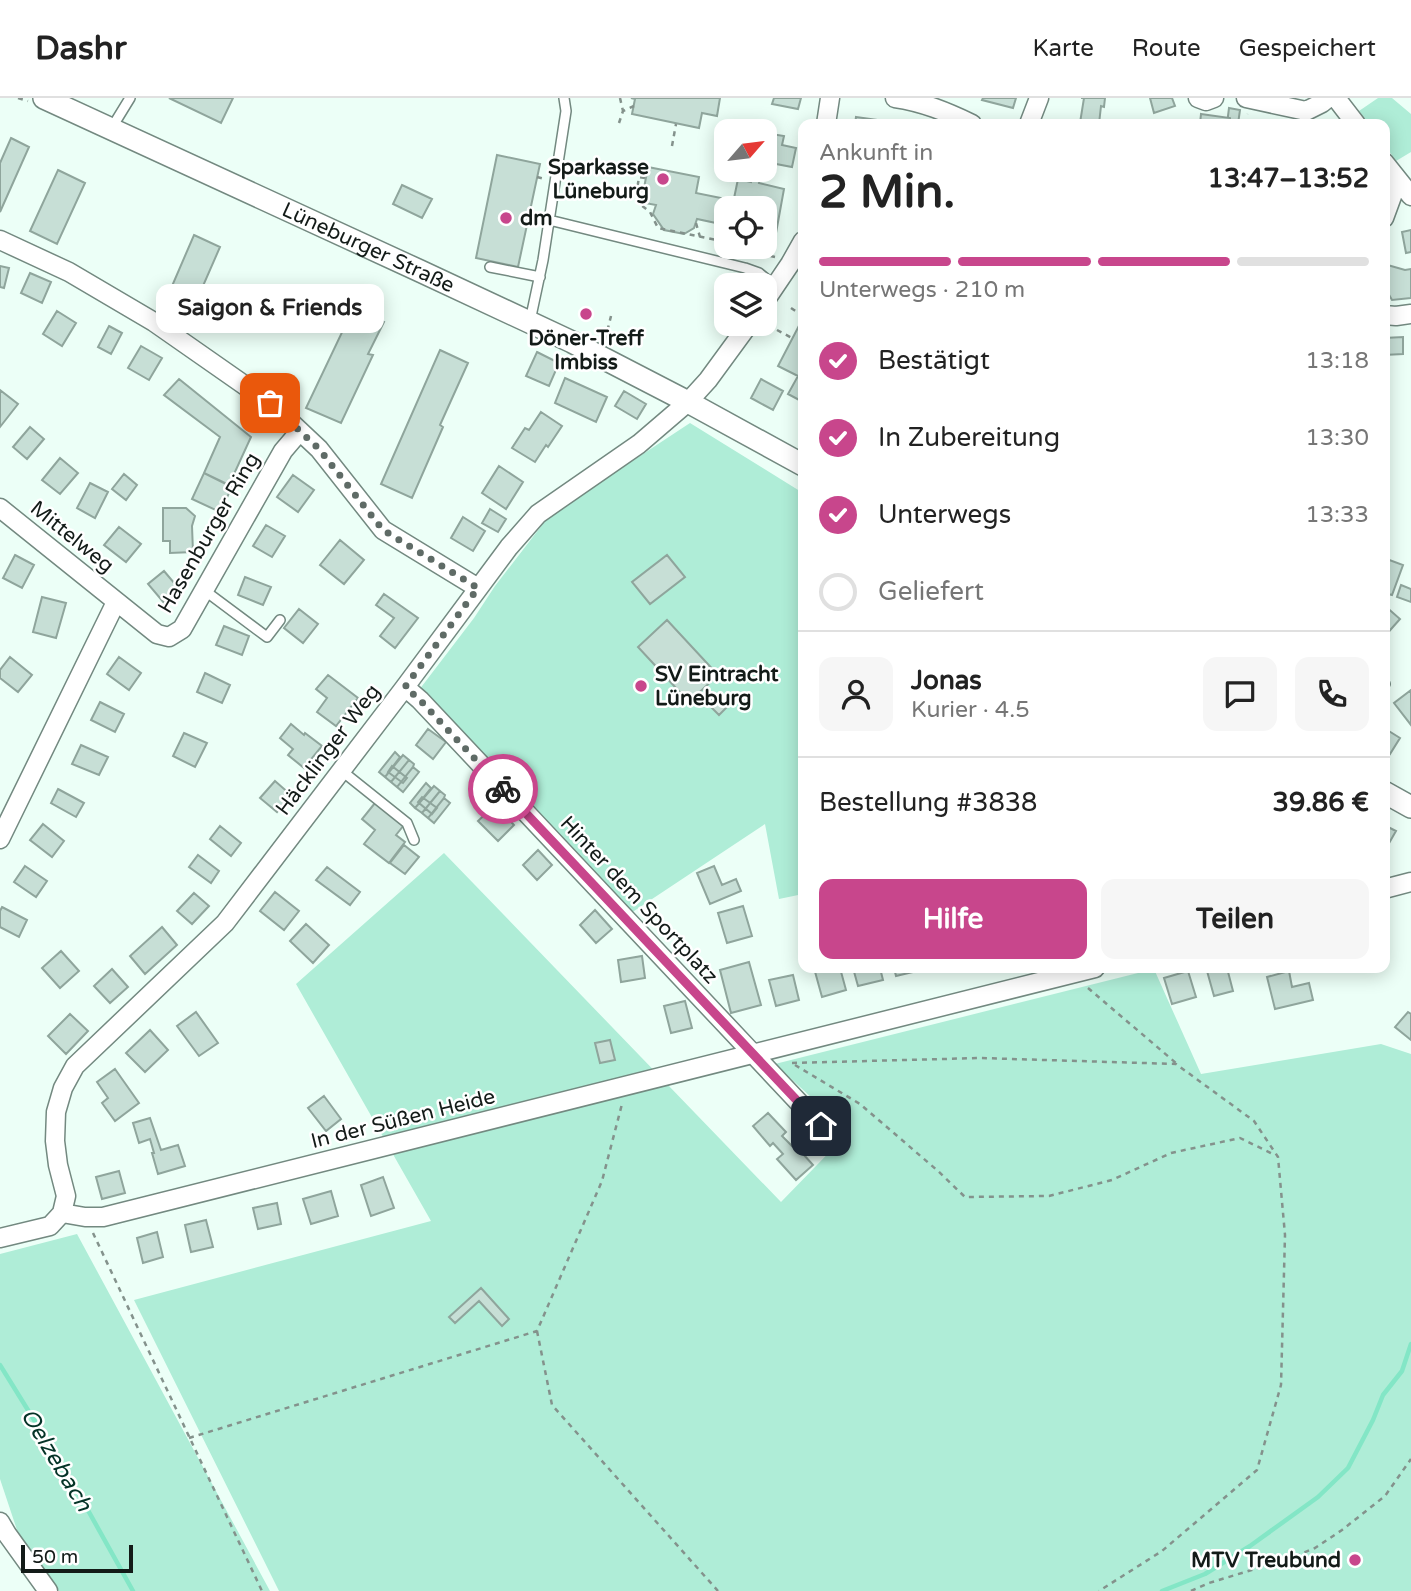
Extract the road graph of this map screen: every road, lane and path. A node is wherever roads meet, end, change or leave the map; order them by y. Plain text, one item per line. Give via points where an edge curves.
1 (44, 98) edge
2 (130, 98) edge
3 (564, 98) edge
4 (620, 98) edge
5 (830, 98) edge
6 (895, 98) edge
7 (1039, 98) edge
8 (1198, 98) edge
9 (1214, 98) edge
10 (1246, 98) edge
11 (1328, 98) edge
12 (1336, 98) edge
13 (634, 106) dead end
14 (623, 111) junction
15 (827, 119) edge
16 (962, 119) edge
17 (1030, 119) edge
18 (1352, 119) edge
19 (620, 123) dead end
20 (676, 124) dead end
21 (111, 129) junction
22 (672, 146) dead end
23 (1390, 170) edge
24 (645, 178) dead end
25 (1398, 180) junction
26 (1411, 196) edge
27 (1390, 202) edge
28 (549, 220) junction
29 (696, 223) dead end
30 (700, 237) junction
31 (0, 240) edge
32 (714, 240) edge
33 (798, 250) edge
34 (777, 258) edge
35 (790, 264) junction
36 (490, 267) dead end
37 (759, 273) edge
38 (540, 277) junction
39 (777, 283) edge
40 (790, 308) dead end
41 (798, 313) edge
42 (1411, 314) edge
43 (611, 316) dead end
44 (1390, 316) edge
45 (530, 323) junction
46 (777, 330) dead end
47 (606, 335) dead end
48 (740, 336) edge
49 (792, 338) dead end
50 (688, 402) junction
51 (300, 431) junction
52 (798, 462) edge
53 (0, 508) edge
54 (478, 588) junction
55 (204, 590) junction
56 (116, 602) junction
57 (280, 620) dead end
58 (405, 687) junction
59 (342, 771) junction
60 (1390, 795) edge
61 (1411, 807) edge
62 (2, 832) edge
63 (414, 840) dead end
64 (1411, 882) edge
65 (1390, 888) edge
66 (1076, 973) edge
67 (1072, 974) junction
68 (753, 1055) junction
69 (1176, 1064) junction
70 (626, 1087) junction
71 (821, 1126) dead end
72 (1278, 1157) junction
73 (62, 1213) junction
74 (85, 1217) junction
75 (0, 1238) edge
76 (537, 1331) junction
77 (189, 1438) junction
78 (1411, 1459) edge
79 (0, 1521) edge
80 (48, 1591) edge
81 (262, 1591) edge
82 (718, 1591) edge
83 (1099, 1591) edge
84 (1191, 1591) edge

1 - 21 street, Lüneburger Straße
2 - 21 lane
3 - 28 lane via 566,111
4 - 14 path
5 - 15 street
6 - 16 street via 942,109
7 - 17 street
8 - 9 street
10 - 11 street via 1306,111
12 - 18 street
13 - 14 path
14 - 19 path
20 - 22 path
21 - 45 street, Lüneburger Straße
23 - 25 street
24 - 30 path via 639,177 637,190 642,191 641,205 658,228
25 - 26 street
25 - 27 street
28 - 37 lane
28 - 38 lane
29 - 30 path
30 - 32 path
31 - 51 street via 69,272 154,322 270,403
33 - 35 street
34 - 35 path
35 - 39 street
36 - 38 lane
38 - 45 lane
40 - 41 path
42 - 44 street
43 - 47 path
45 - 50 street, Lüneburger Straße
46 - 49 path
48 - 50 street, Häcklinger Weg
50 - 52 street, Lüneburger Straße
50 - 54 street, Häcklinger Weg via 639,444 538,514
51 - 54 street via 383,530
51 - 55 street, Hasenburger Ring via 282,451
53 - 56 street, Mittelweg
54 - 58 street, Häcklinger Weg
55 - 56 street, Hasenburger Ring via 182,629 170,638 157,634
55 - 57 lane via 267,637
56 - 62 street
58 - 59 street, Häcklinger Weg
58 - 68 street, Hinter dem Sportplatz
59 - 63 lane via 407,823
59 - 73 street, Häcklinger Weg via 225,923 75,1066 56,1112 55,1141 66,1196
60 - 61 street
64 - 65 street
66 - 67 street, In der Süßen Heide
67 - 68 street, In der Süßen Heide
67 - 69 path
68 - 70 street, In der Süßen Heide
68 - 71 street
69 - 72 path via 1254,1121
69 - 72 path via 980,1058 792,1063 860,1104 965,1196 1049,1196 1112,1180 1171,1153 1240,1138
70 - 74 street, In der Süßen Heide via 103,1217
70 - 76 path via 602,1181
72 - 83 path via 1285,1235 1281,1385 1257,1470 1162,1551
73 - 74 street, In der Süßen Heide
73 - 75 street via 50,1226
74 - 77 path
76 - 77 path
76 - 82 path via 552,1405
77 - 81 path
78 - 84 path via 1385,1496 1315,1548
79 - 80 street

